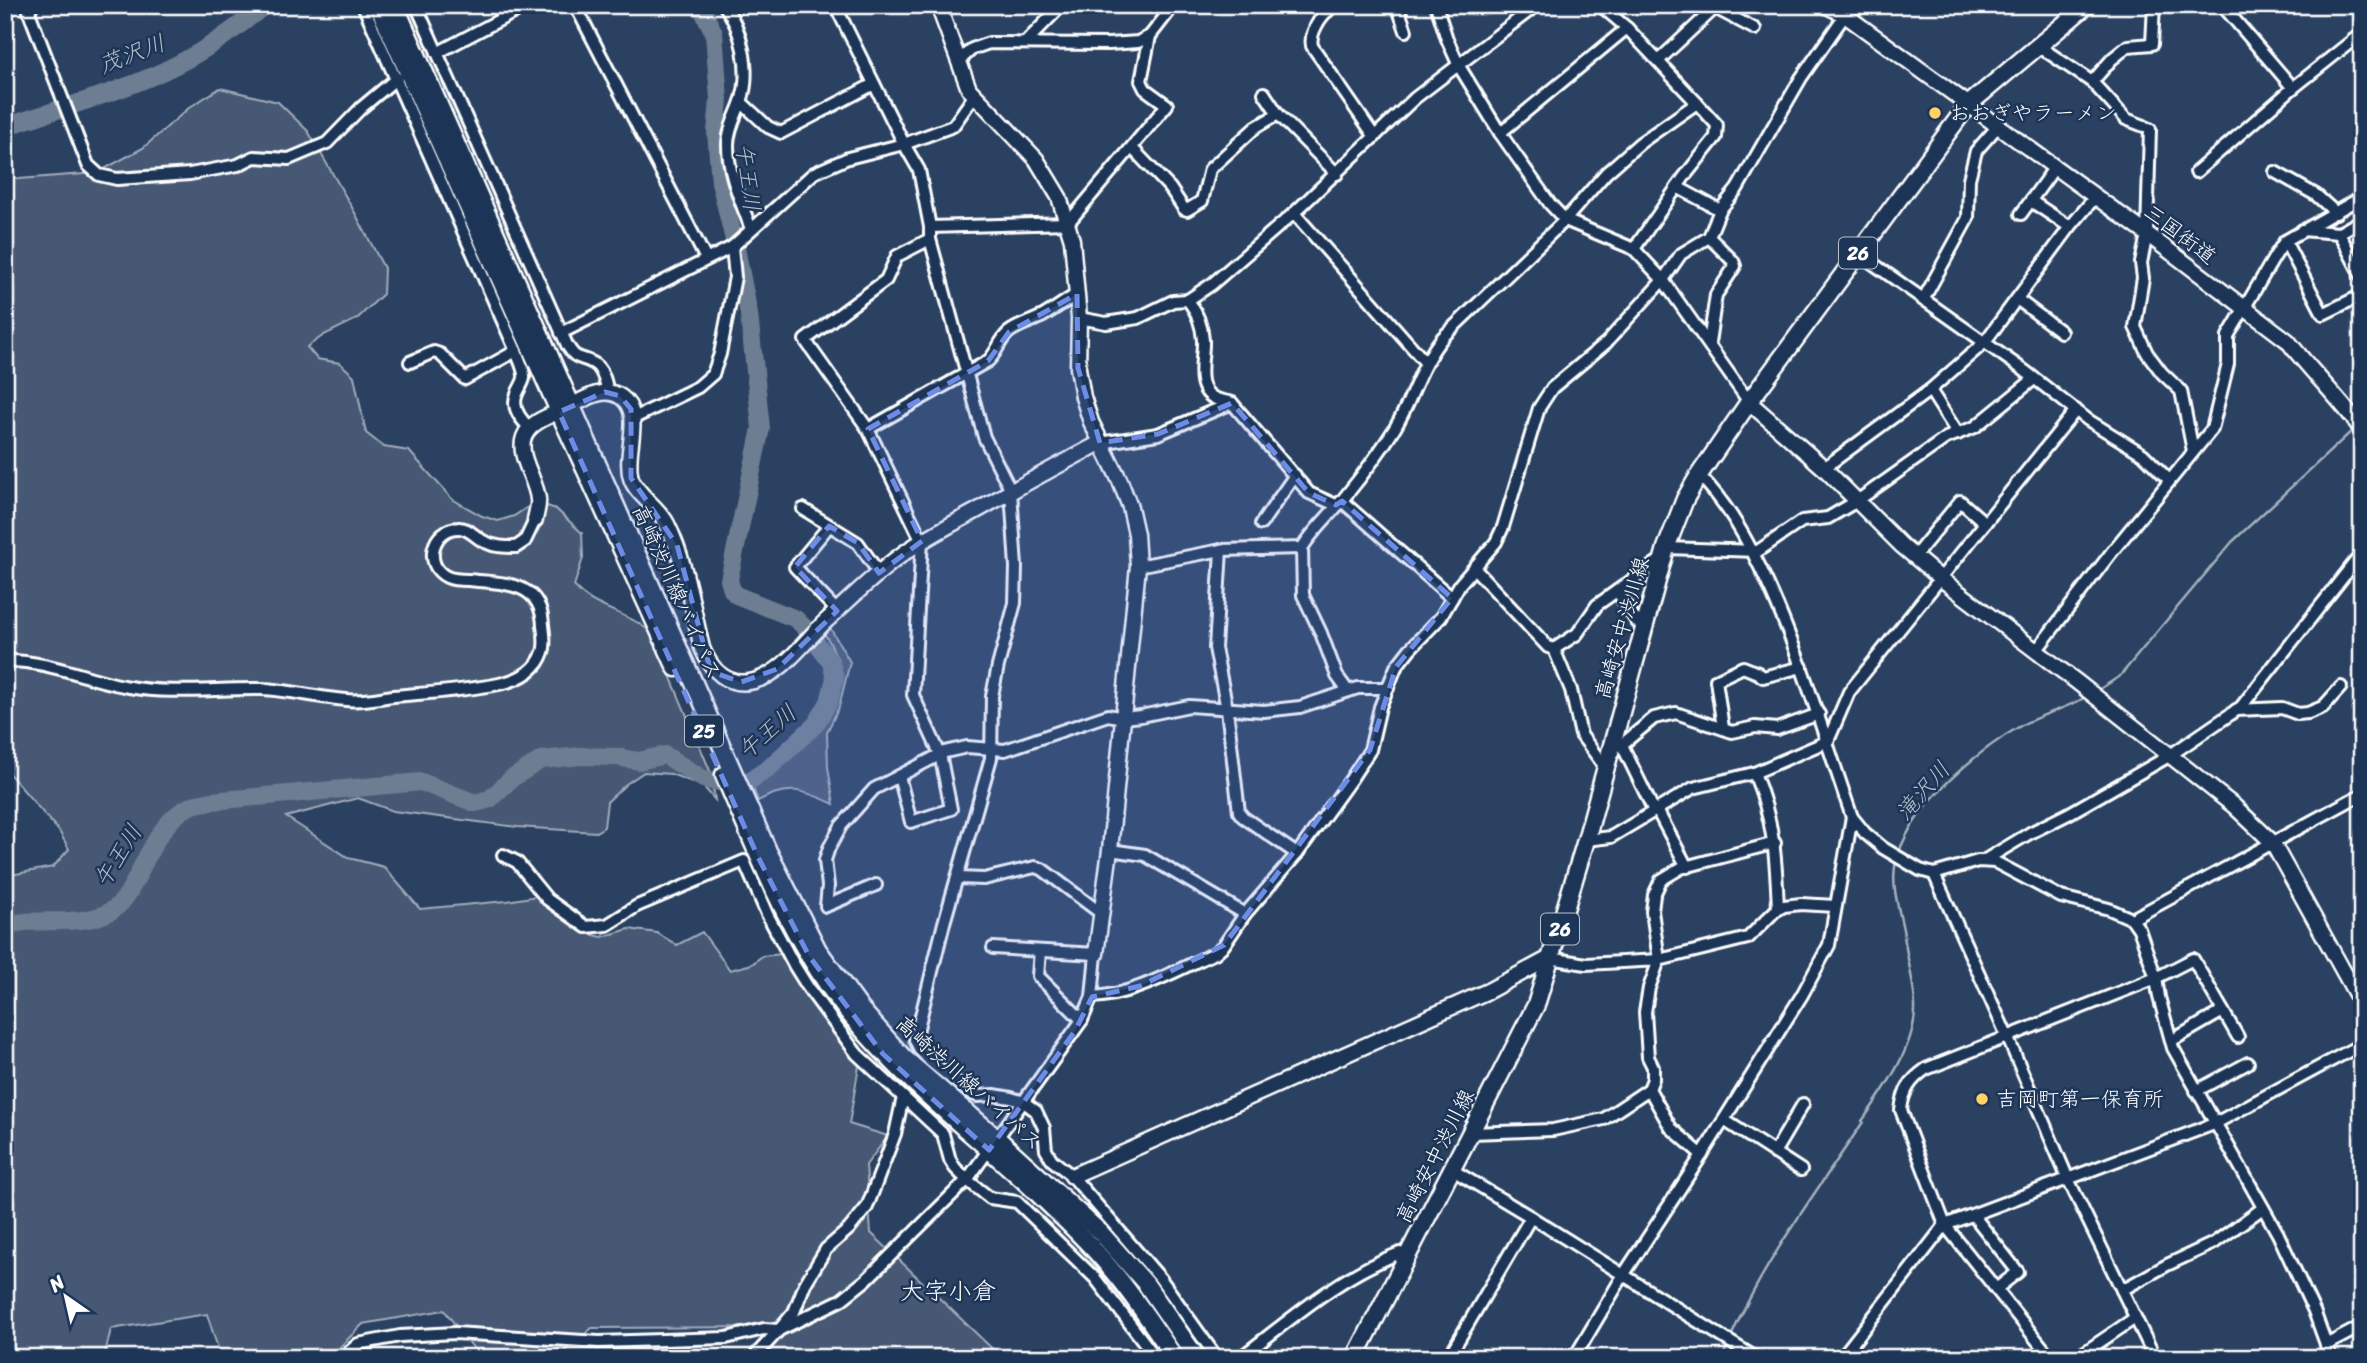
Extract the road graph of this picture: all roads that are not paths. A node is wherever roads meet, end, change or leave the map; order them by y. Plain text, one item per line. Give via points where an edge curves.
1 (32, 5) edge
2 (363, 5) edge
3 (378, 5) edge
4 (395, 5) edge
5 (416, 5) edge
6 (528, 5) edge
7 (575, 5) edge
8 (835, 5) edge
9 (938, 5) edge
10 (1062, 5) edge
11 (1174, 5) edge
12 (1397, 5) edge
13 (1436, 5) edge
14 (1537, 5) edge
15 (1600, 5) edge
16 (1825, 5) edge
17 (2087, 5) edge
18 (2154, 5) edge
19 (2222, 5) edge
20 (727, 7) edge
21 (1329, 10) dead end
22 (1849, 10) edge
23 (1627, 28) junction
24 (1755, 29) dead end
25 (1406, 31) dead end
26 (2362, 33) edge
27 (1150, 36) junction
28 (1025, 43) junction
29 (2040, 47) junction
30 (437, 52) junction
31 (959, 61) junction
32 (1658, 61) junction
33 (1459, 65) junction
34 (397, 78) junction
35 (2092, 82) junction
36 (874, 84) junction
37 (2292, 88) junction
38 (1264, 93) dead end
39 (974, 96) junction
40 (741, 102) junction
41 (1697, 103) junction
42 (1968, 105) junction
43 (1278, 114) junction
44 (1998, 126) junction
45 (1500, 134) junction
46 (1375, 137) junction
47 (904, 144) junction
48 (1132, 148) junction
49 (2055, 167) junction
50 (2196, 172) dead end
51 (2274, 172) dead end
52 (1337, 173) junction
53 (1677, 187) junction
54 (2096, 196) junction
55 (2362, 197) edge
56 (2031, 201) junction
57 (1720, 210) junction
58 (2336, 213) junction
59 (1294, 214) junction
60 (2021, 214) dead end
61 (1565, 220) junction
62 (2362, 220) edge
63 (1068, 223) junction
64 (2070, 227) junction
65 (750, 230) junction
66 (2302, 230) junction
67 (930, 233) junction
68 (2339, 233) junction
69 (2147, 234) junction
70 (1709, 237) junction
71 (2285, 242) junction
72 (733, 246) junction
73 (1634, 249) junction
74 (1858, 253) junction
75 (706, 259) junction
76 (2362, 277) edge
77 (1663, 280) junction
78 (1077, 294) junction
79 (2362, 295) edge
80 (2017, 299) junction
81 (1188, 300) junction
82 (1923, 300) junction
83 (2244, 309) junction
84 (1079, 318) junction
85 (2061, 332) dead end
86 (561, 333) junction
87 (1709, 343) junction
88 (1984, 343) junction
89 (516, 351) junction
90 (410, 362) dead end
91 (1425, 362) junction
92 (966, 373) junction
93 (2034, 379) junction
94 (1930, 390) junction
95 (608, 393) junction
96 (1232, 402) junction
97 (1749, 402) junction
98 (566, 408) junction
99 (2076, 410) junction
100 (634, 418) junction
101 (530, 428) junction
102 (868, 429) junction
103 (2362, 430) edge
104 (1958, 434) junction
105 (1100, 443) junction
106 (2193, 451) junction
107 (1824, 468) junction
108 (1295, 475) junction
109 (1699, 475) junction
110 (2169, 480) junction
111 (1011, 491) junction
112 (1857, 501) junction
113 (1339, 503) junction
114 (803, 509) dead end
115 (535, 520) joint
116 (1985, 523) junction
117 (1261, 524) dead end
118 (829, 526) junction
119 (922, 541) junction
120 (1302, 548) junction
121 (1221, 550) junction
122 (1754, 552) junction
123 (1665, 553) junction
124 (2362, 553) edge
125 (1914, 556) junction
126 (1138, 566) junction
127 (2358, 567) edge
128 (1474, 568) junction
129 (879, 573) junction
130 (1940, 579) junction
131 (1617, 591) junction
132 (1452, 598) junction
133 (837, 611) junction
134 (1645, 625) junction
135 (1554, 649) junction
136 (2036, 651) junction
137 (5, 661) edge
138 (1802, 667) junction
139 (2341, 687) dead end
140 (1388, 688) junction
141 (1348, 691) junction
142 (1227, 709) junction
143 (2236, 710) junction
144 (1818, 714) junction
145 (1123, 718) junction
146 (1723, 728) junction
147 (1828, 741) junction
148 (1616, 745) junction
149 (992, 750) junction
150 (940, 754) junction
151 (2169, 756) junction
152 (1605, 767) junction
153 (1754, 773) junction
154 (899, 776) junction
155 (2362, 794) edge
156 (1656, 811) junction
157 (1853, 817) junction
158 (1586, 840) junction
159 (2272, 842) junction
160 (1775, 844) junction
161 (1110, 850) junction
162 (1297, 854) junction
163 (503, 855) dead end
164 (1985, 860) junction
165 (1687, 867) junction
166 (1934, 874) junction
167 (958, 878) junction
168 (876, 885) dead end
169 (1835, 906) junction
170 (1779, 909) junction
171 (1102, 914) junction
172 (1245, 914) junction
173 (2132, 919) junction
174 (993, 948) dead end
175 (1040, 951) junction
176 (1096, 954) junction
177 (1550, 958) junction
178 (1659, 960) junction
179 (2156, 978) junction
180 (1092, 997) junction
181 (2362, 1005) edge
182 (2223, 1011) junction
183 (1082, 1020) junction
184 (2007, 1036) junction
185 (2238, 1037) dead end
186 (2171, 1041) junction
187 (2362, 1044) edge
188 (2248, 1063) dead end
189 (1648, 1089) junction
190 (2196, 1091) junction
191 (903, 1097) junction
192 (1024, 1102) junction
193 (1803, 1104) dead end
194 (1724, 1120) junction
195 (2214, 1124) junction
196 (1471, 1133) junction
197 (994, 1144) junction
198 (1774, 1153) junction
199 (1702, 1155) junction
200 (1451, 1169) junction
201 (1801, 1170) dead end
202 (1072, 1176) junction
203 (2068, 1179) junction
204 (967, 1180) junction
205 (2263, 1208) junction
206 (1973, 1215) junction
207 (1531, 1217) junction
208 (1945, 1225) junction
209 (1406, 1256) junction
210 (1624, 1274) junction
211 (1996, 1289) junction
212 (2122, 1290) junction
213 (2135, 1318) junction
214 (2362, 1325) edge
215 (779, 1330) junction
216 (2326, 1345) junction
217 (342, 1358) edge
218 (753, 1358) edge
219 (1156, 1358) edge
220 (1175, 1358) edge
221 (1197, 1358) edge
222 (1217, 1358) edge
223 (1240, 1358) edge
224 (1355, 1358) edge
225 (1448, 1358) edge
226 (1571, 1358) edge
227 (1756, 1358) edge
228 (1841, 1358) edge
229 (2051, 1358) edge
230 (2076, 1358) edge
231 (2155, 1358) edge
232 (2331, 1358) edge

1 - 34 street via 29,12 88,165 99,175 117,179 190,174 238,165 254,157 301,155 327,143
2 - 34 street
3 - 98 main road, 高崎渋川線バイパス / 25
4 - 98 main road, 高崎渋川線バイパス / 25
5 - 30 street
6 - 30 street
7 - 75 street
8 - 36 street
9 - 31 street
10 - 28 street
11 - 27 street
12 - 25 street
13 - 33 street
14 - 33 street
15 - 23 street
16 - 22 street, 三国街道
17 - 29 main road, 高崎安中渋川線 / 26
18 - 35 street via 2152,44 2128,46
19 - 37 street
20 - 40 street via 747,73
21 - 46 street via 1322,14 1312,46
22 - 42 street, 三国街道
22 - 57 street
23 - 32 street
23 - 45 street
24 - 32 street via 1715,8
26 - 37 street
27 - 28 street via 1138,42 1110,44
27 - 48 street via 1141,81 1167,105
28 - 31 street via 979,45
29 - 35 street
29 - 42 main road, 高崎安中渋川線 / 26
30 - 86 street
31 - 39 street
32 - 41 street
33 - 45 street
33 - 46 street via 1415,98
34 - 89 street
35 - 69 street via 2126,119 2147,128
36 - 40 street via 781,133
36 - 47 street
37 - 50 street
38 - 43 street
39 - 47 street via 953,126
39 - 63 street via 1036,159 1059,197
40 - 65 street via 728,142 735,188
41 - 53 street via 1717,125 1716,137
41 - 61 street via 1606,173
42 - 44 street, 三国街道
42 - 74 main road, 高崎安中渋川線 / 26
43 - 48 street via 1256,127 1210,169 1202,201 1187,210
43 - 52 street
44 - 49 street, 三国街道
44 - 82 street via 1976,151 1969,179 1968,218
45 - 61 street
46 - 52 street
47 - 65 street via 848,158 814,173
47 - 67 street via 919,170
48 - 63 street
49 - 54 street, 三国街道
49 - 56 street
51 - 58 street via 2316,195
52 - 59 street
53 - 57 street
53 - 73 street
54 - 64 street
54 - 69 street, 三国街道
55 - 58 street
56 - 60 street
56 - 64 street
57 - 70 street
58 - 66 street
59 - 81 street
59 - 91 street
61 - 73 street
61 - 91 street via 1443,337
62 - 68 street
63 - 67 street
63 - 78 street
64 - 80 street
65 - 72 street
66 - 68 street
66 - 71 street
67 - 92 street
67 - 102 street via 897,257 886,279 805,340
68 - 76 street
69 - 83 street, 三国街道
69 - 106 street via 2135,327 2147,353 2181,391
70 - 77 street via 1681,254
70 - 87 street via 1735,266 1717,295
71 - 79 street via 2323,314
71 - 83 street
72 - 75 street
72 - 100 street via 735,277 713,374 698,387
73 - 77 street
74 - 82 street
74 - 97 main road, 高崎安中渋川線 / 26
75 - 86 street
77 - 87 street
77 - 128 street via 1606,343 1552,388 1539,408 1503,527
78 - 84 street
78 - 92 street via 1018,326 1004,337 994,356
80 - 85 street
80 - 88 street
81 - 84 street via 1173,301 1123,321
81 - 96 street via 1198,314 1203,338 1203,386 1215,399
82 - 88 street
83 - 103 street, 三国街道 via 2288,341
83 - 106 street via 2228,336 2228,364 2212,429
84 - 105 street via 1078,368 1090,422
86 - 95 street via 574,357 596,364
87 - 97 street
88 - 93 street
88 - 94 street
89 - 90 street via 466,379 434,352
89 - 101 street via 524,378 515,406
91 - 113 street via 1396,426
92 - 102 street
92 - 111 street via 984,437
93 - 99 street
93 - 104 street via 1975,427
94 - 104 street
94 - 107 street
95 - 98 street
95 - 100 street via 626,401
96 - 105 street via 1158,434
96 - 108 street
97 - 107 street
97 - 109 main road, 高崎安中渋川線 / 26
98 - 101 street
98 - 197 main road, 高崎渋川線バイパス / 25 via 768,851 818,950 903,1057
99 - 110 street via 2143,454
99 - 116 street
100 - 133 street via 628,453 631,478 665,520 677,545 702,648 718,674 732,681 751,682 768,676
101 - 115 street via 522,446 538,500
102 - 119 street
104 - 112 street
105 - 111 street
105 - 126 street via 1130,507
106 - 110 street
107 - 112 street
108 - 113 street via 1310,493
108 - 117 street
109 - 122 street via 1717,493
109 - 123 main road, 高崎安中渋川線 / 26
110 - 136 street
111 - 119 street
111 - 149 street via 1015,603 992,696
112 - 122 street via 1828,518 1802,522
112 - 125 street
113 - 120 street
113 - 132 street
114 - 118 street
115 - 137 street via 525,541 516,547 495,546 455,527 447,530 433,550 439,572 450,578 520,586 542,611 545,649 537,665 501,684 348,701 282,690 129,687 54,667
116 - 125 street via 1961,501
116 - 130 street
118 - 129 street via 858,544
118 - 133 street via 795,567
119 - 129 street
119 - 150 street via 913,695
120 - 121 street
120 - 141 street via 1303,595 1337,676
121 - 126 street
121 - 142 street via 1215,648
122 - 123 street
122 - 138 street
123 - 131 street
123 - 134 main road, 高崎安中渋川線 / 26
124 - 127 street
125 - 130 street
126 - 145 street
127 - 143 street
128 - 132 street
128 - 135 street via 1548,648
129 - 133 street
130 - 136 street
130 - 147 street via 1849,692
131 - 134 street via 1637,622
131 - 135 street via 1597,605 1577,634
132 - 140 street via 1396,667
134 - 148 main road, 高崎安中渋川線 / 26
135 - 152 street via 1571,690 1581,734
136 - 151 street
138 - 144 street
138 - 146 street via 1763,677 1743,667 1716,680
139 - 143 street via 2323,707 2308,713 2282,708
140 - 141 street
140 - 162 street via 1370,750
141 - 142 street via 1300,707
142 - 145 street via 1189,706
142 - 162 street via 1239,812
143 - 151 street
144 - 146 street via 1777,729 1731,732
144 - 147 street
145 - 149 street via 1108,715
145 - 161 street
146 - 148 street via 1676,713 1654,718
147 - 153 street
147 - 157 street
148 - 152 main road, 高崎安中渋川線 / 26
148 - 156 street
149 - 150 street via 967,747
149 - 167 street
150 - 154 street
150 - 154 street via 951,809 911,822
151 - 159 street
151 - 164 street
152 - 158 main road, 高崎安中渋川線 / 26
153 - 156 street via 1693,788
153 - 160 street via 1766,801
154 - 168 street via 866,796 841,826 825,860 827,906
155 - 159 street
156 - 158 street via 1611,837
156 - 165 street
157 - 166 street via 1883,848
157 - 169 street
158 - 177 main road, 高崎安中渋川線 / 26
159 - 173 street
159 - 181 street
160 - 165 street
160 - 170 street
161 - 171 street
161 - 172 street via 1145,855
162 - 172 street
163 - 191 street via 517,862 547,899 586,927 607,925 638,906 744,861 809,989 857,1054
164 - 166 street
164 - 173 street via 2006,866 2061,897
165 - 178 street via 1661,880 1654,895
166 - 184 street
167 - 171 street via 984,879 1035,867
167 - 192 street via 915,1040 930,1061 977,1096
169 - 170 street via 1801,904
169 - 194 street via 1829,945
170 - 178 street via 1748,938
171 - 176 street
172 - 180 street via 1215,953 1139,986
173 - 179 street
174 - 175 street
175 - 176 street
175 - 183 street via 1038,976
176 - 180 street
177 - 178 street via 1586,964
177 - 196 main road, 高崎安中渋川線 / 26 via 1536,1005
177 - 202 street via 1488,991
178 - 189 street via 1644,1012 1653,1067
179 - 182 street via 2193,959
179 - 184 street
179 - 186 street
180 - 183 street
182 - 185 street
182 - 186 street
183 - 192 street
184 - 203 street
184 - 208 street via 1926,1069 1912,1079 1902,1098 1901,1110
186 - 190 street
187 - 195 street
188 - 190 street
189 - 196 street via 1604,1119 1553,1130
189 - 199 street via 1671,1128
190 - 195 street
191 - 204 street via 943,1134 950,1160
191 - 215 street via 895,1134 867,1207 826,1249
192 - 197 street
192 - 202 street via 1041,1118 1052,1160
193 - 198 street
194 - 198 street
194 - 199 street
195 - 203 street
195 - 205 street
196 - 200 main road, 高崎安中渋川線 / 26
197 - 204 street
197 - 220 main road, 高崎渋川線バイパス / 25 via 1109,1267
197 - 221 main road, 高崎渋川線バイパス / 25 via 1123,1256
198 - 201 street
199 - 210 street
200 - 207 street
200 - 209 main road, 高崎安中渋川線 / 26
202 - 222 street via 1160,1278
203 - 206 street
203 - 212 street
204 - 215 street via 841,1300
204 - 219 street via 990,1198 1017,1202 1095,1279
205 - 212 street via 2214,1243
205 - 216 street
206 - 208 street
206 - 211 street via 2018,1272
207 - 210 street
207 - 225 street
208 - 211 street
208 - 228 street
209 - 223 street via 1400,1253 1377,1262 1323,1294
209 - 224 main road, 高崎安中渋川線 / 26
210 - 226 street
210 - 227 street
211 - 229 street
212 - 213 street
213 - 230 street
213 - 231 street
214 - 216 street
215 - 217 street via 726,1338 599,1342 455,1333 400,1336 358,1344
215 - 218 street
216 - 232 street

